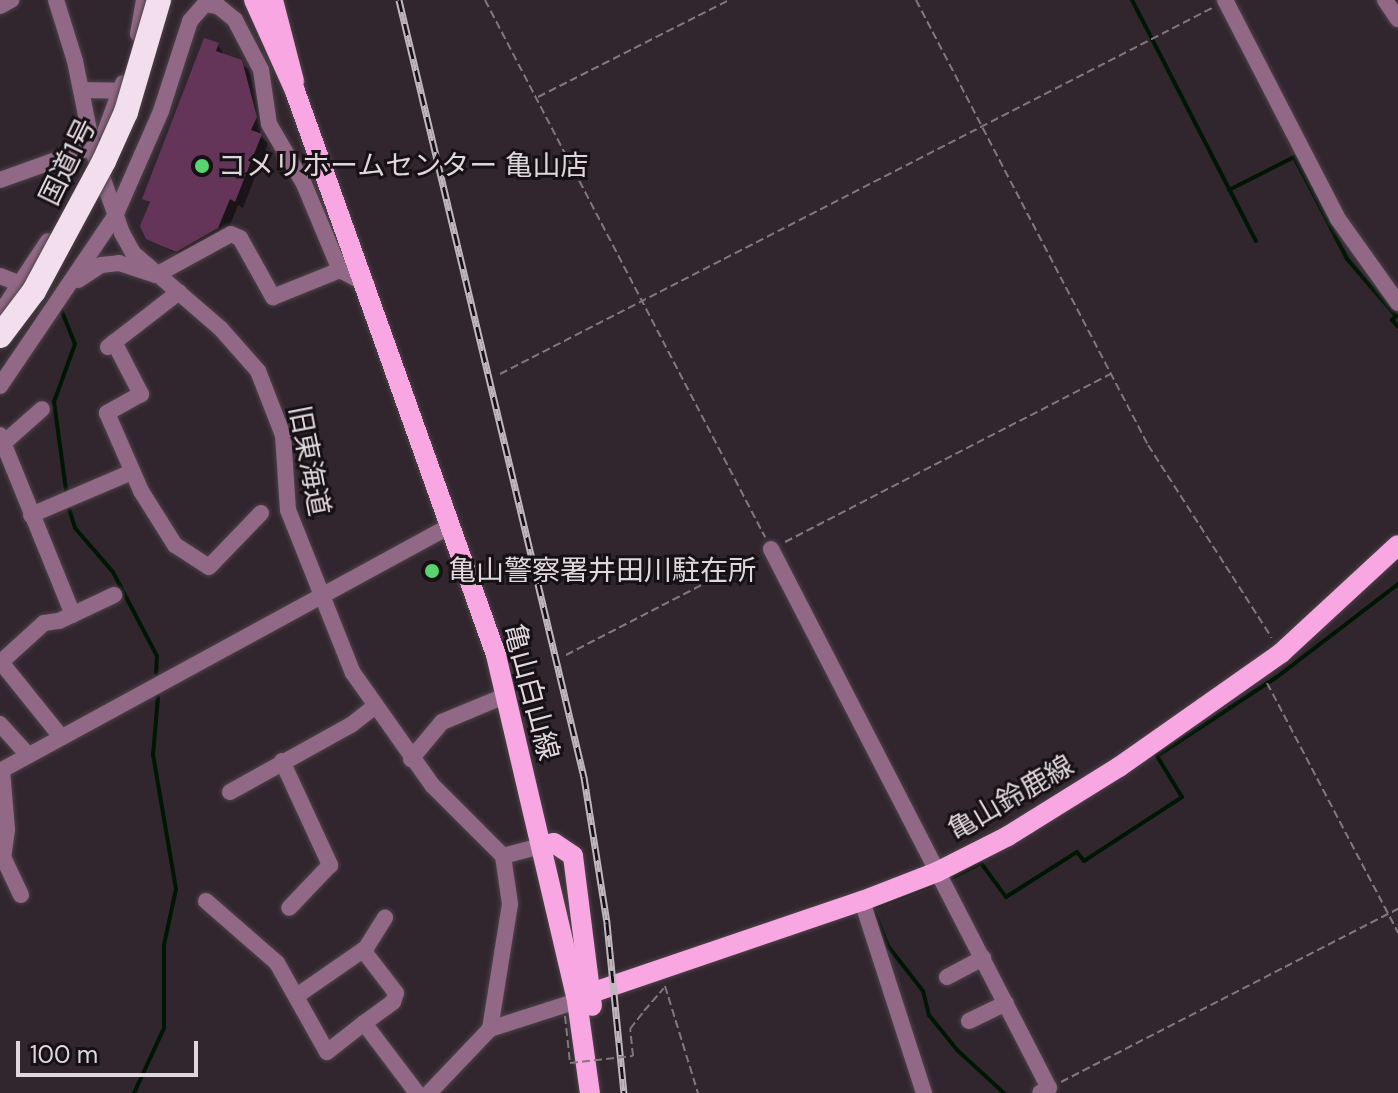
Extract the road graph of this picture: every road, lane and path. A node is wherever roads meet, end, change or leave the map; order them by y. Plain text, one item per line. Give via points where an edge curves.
1 (11, 0) edge
2 (56, 0) edge
3 (144, 0) edge
4 (159, 0) edge
5 (254, 0) edge
6 (273, 0) edge
7 (485, 0) edge
8 (729, 0) edge
9 (916, 0) edge
10 (1225, 0) edge
11 (1385, 0) edge
12 (0, 6) edge
13 (1398, 19) edge
14 (81, 90) junction
15 (120, 91) junction
16 (295, 91) junction
17 (537, 98) junction
18 (981, 126) junction
19 (93, 151) junction
20 (0, 180) edge
21 (115, 216) junction
22 (340, 270) junction
23 (156, 275) junction
24 (0, 276) edge
25 (26, 278) junction
26 (367, 284) junction
27 (179, 292) junction
28 (64, 298) junction
29 (641, 301) junction
30 (1398, 303) edge
31 (0, 314) edge
32 (0, 336) edge
33 (500, 374) dead end
34 (1111, 374) junction
35 (0, 386) edge
36 (42, 409) dead end
37 (3, 438) edge
38 (132, 472) junction
39 (261, 513) dead end
40 (31, 515) junction
41 (450, 526) junction
42 (1398, 545) edge
43 (771, 549) junction
44 (321, 594) junction
45 (114, 595) dead end
46 (73, 615) junction
47 (1281, 653) junction
48 (566, 655) dead end
49 (1, 662) edge
50 (1271, 690) dead end
51 (507, 695) junction
52 (374, 707) junction
53 (0, 724) edge
54 (61, 737) junction
55 (28, 755) junction
56 (411, 759) junction
57 (282, 761) junction
58 (1, 770) edge
59 (230, 792) dead end
60 (541, 846) junction
61 (503, 856) junction
62 (1, 858) edge
63 (937, 872) junction
64 (21, 895) dead end
65 (206, 901) dead end
66 (862, 901) junction
67 (289, 908) dead end
68 (1398, 909) edge
69 (1388, 914) junction
70 (385, 917) dead end
71 (1398, 933) edge
72 (363, 950) junction
73 (983, 958) junction
74 (947, 977) dead end
75 (662, 979) junction
76 (298, 995) junction
77 (578, 1003) junction
78 (1006, 1003) junction
79 (969, 1021) dead end
80 (364, 1023) junction
81 (490, 1029) junction
82 (1045, 1090) edge
83 (435, 1091) edge
84 (417, 1093) edge
85 (591, 1093) edge
86 (698, 1093) edge
87 (924, 1093) edge

1 - 12 street
2 - 14 street, 旧東海道
3 - 15 street
4 - 32 highway, 国道1号, bridge via 126,112 104,161 34,291
5 - 16 main road, 亀山白山線
6 - 16 main road, 亀山白山線 via 291,53
7 - 17 path
8 - 17 path
9 - 18 path
10 - 18 path
10 - 30 street via 1338,219
11 - 13 street
14 - 15 street
14 - 19 street, 旧東海道
15 - 19 street
16 - 26 main road, 亀山白山線
17 - 29 path
18 - 29 path
18 - 34 path
19 - 20 street
19 - 21 street, 旧東海道
19 - 25 street
21 - 22 street via 161,111 190,21 200,7 212,3 235,20 255,56 264,79 269,124 299,174
21 - 23 street, 旧東海道 via 133,253
21 - 28 street
22 - 23 street via 273,297 240,238 231,234
22 - 26 street
23 - 27 street, 旧東海道
23 - 28 street via 119,263 101,265
24 - 25 street
25 - 31 street
26 - 41 main road, 亀山白山線
27 - 38 street via 111,344 141,394 107,413
27 - 44 street, 旧東海道 via 237,343 266,387 283,435 288,510
28 - 35 street
29 - 33 path
29 - 43 path
34 - 43 path
34 - 47 path via 1172,485
36 - 37 street
37 - 40 street
38 - 39 street via 175,545 209,567
38 - 40 street
40 - 46 street
41 - 44 street
41 - 51 main road, 亀山白山線
42 - 47 main road, 亀山鈴鹿線
43 - 48 path
43 - 63 street
44 - 52 street, 旧東海道 via 353,673
44 - 54 street
45 - 46 street
46 - 49 street via 44,623
47 - 63 main road, 亀山鈴鹿線 via 1051,811
49 - 54 street
50 - 69 path
51 - 56 street via 442,722
51 - 60 main road, 亀山白山線
52 - 56 street, 旧東海道
52 - 57 street
53 - 55 street
54 - 55 street
55 - 58 street
56 - 61 street, 旧東海道
57 - 59 street
57 - 67 street via 330,865
58 - 62 street via 7,830
60 - 61 street
60 - 77 main road, 亀山白山線
60 - 77 main road via 554,843 573,856
61 - 81 street via 510,904
62 - 64 street
63 - 66 main road, 亀山鈴鹿線
63 - 73 street
65 - 76 street via 277,963
66 - 75 main road, 亀山鈴鹿線
66 - 87 street
68 - 69 path
69 - 71 path
69 - 82 path
70 - 72 street
72 - 76 street
72 - 80 street via 396,993 393,1002
73 - 74 street
73 - 78 street
75 - 77 main road, 亀山鈴鹿線
75 - 77 path, bridge via 630,1029 633,1056 570,1063
75 - 86 path
76 - 80 street via 327,1052
77 - 81 street
77 - 85 main road via 598,1070
78 - 79 street
78 - 82 street
80 - 84 street
81 - 83 street

